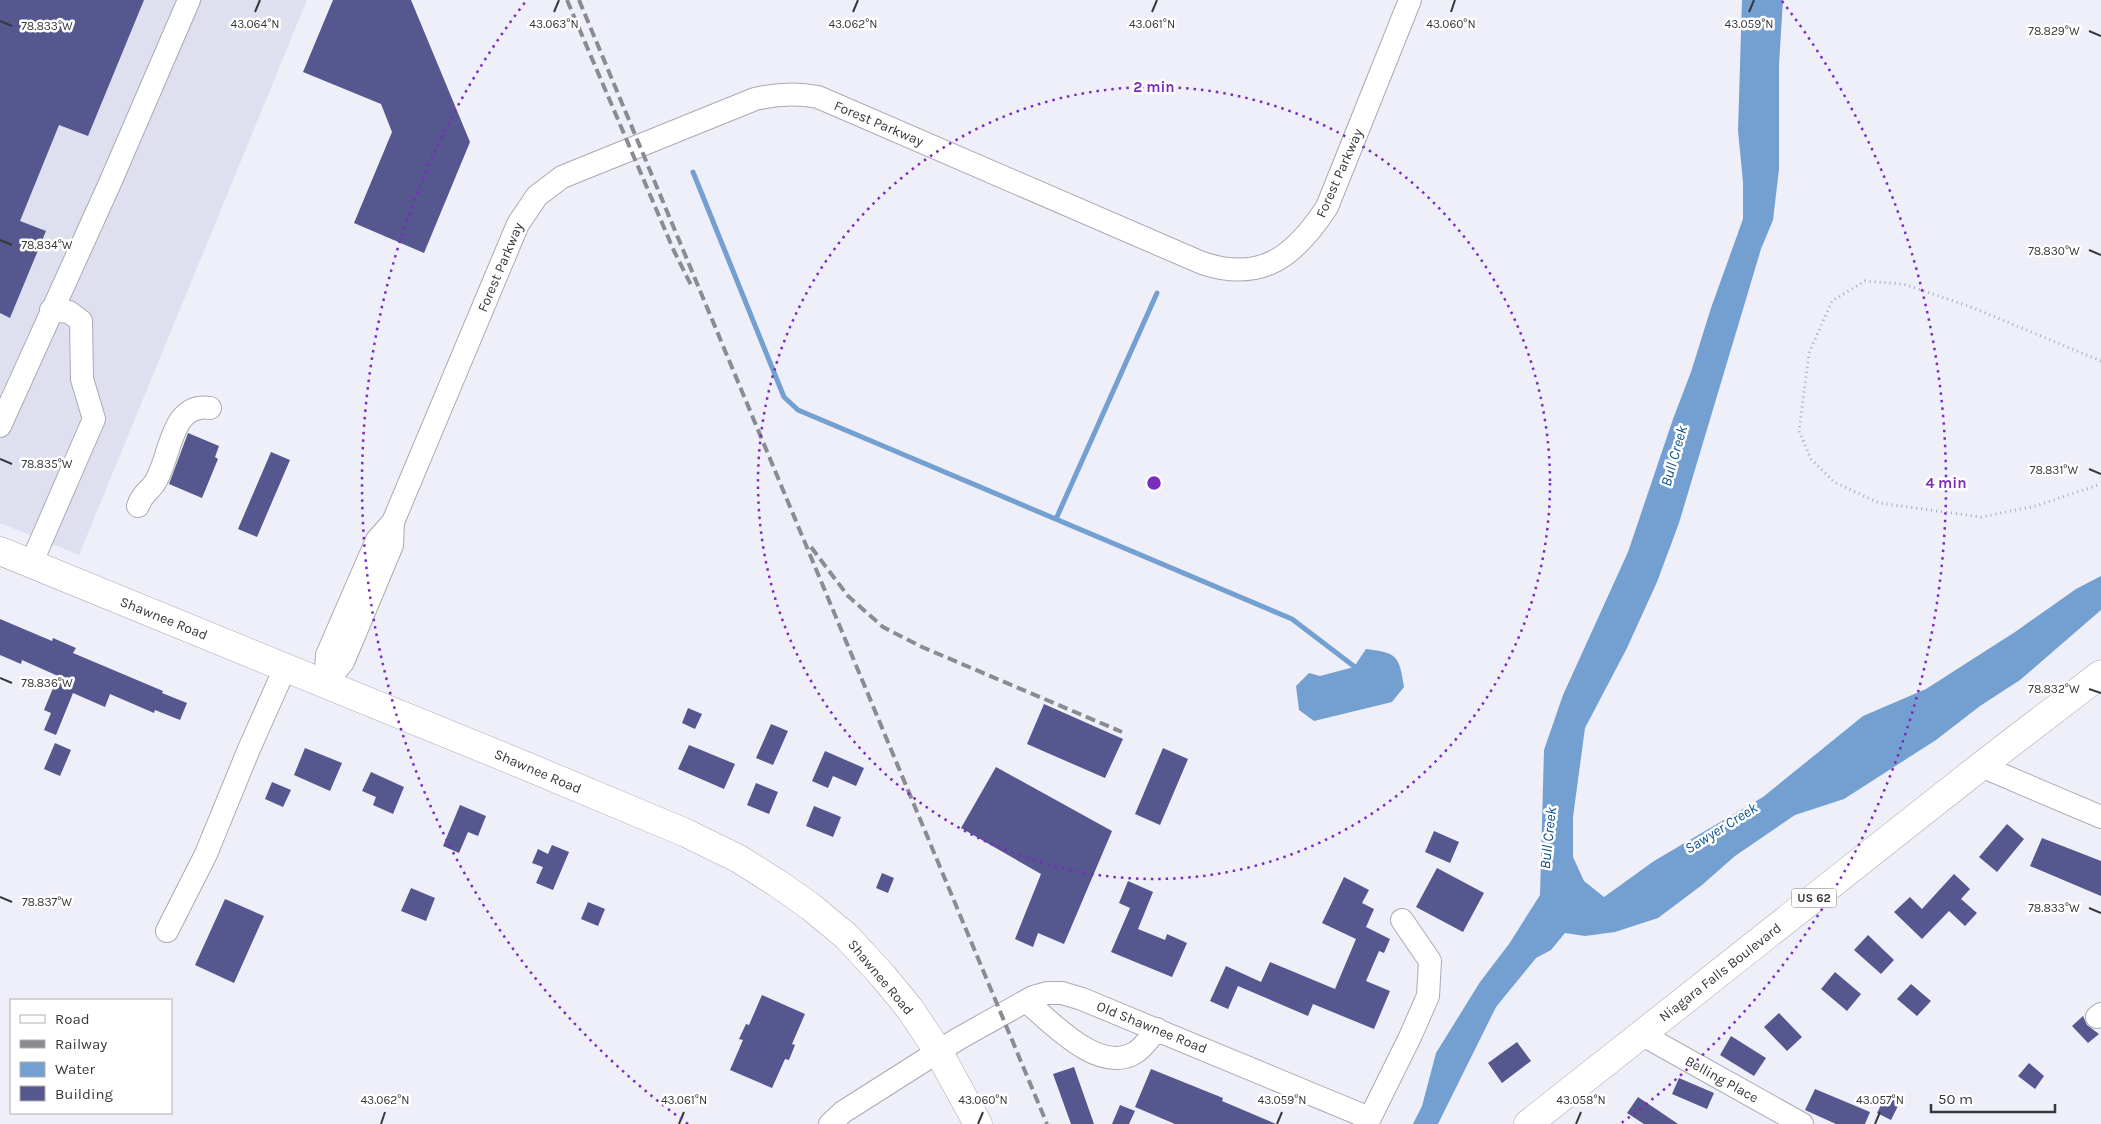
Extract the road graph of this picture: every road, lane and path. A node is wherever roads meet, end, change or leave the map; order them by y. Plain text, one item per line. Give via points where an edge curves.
1 (190, 0) edge
2 (1410, 0) edge
3 (52, 310) junction
4 (2101, 361) edge
5 (210, 408) dead end
6 (0, 426) edge
7 (2101, 484) edge
8 (138, 506) dead end
9 (0, 551) edge
10 (31, 564) junction
11 (285, 668) junction
12 (2101, 674) edge
13 (325, 684) junction
14 (1981, 766) junction
15 (2101, 817) edge
16 (1402, 920) dead end
17 (167, 930) dead end
18 (1026, 1001) junction
19 (1157, 1029) junction
20 (1641, 1034) junction
21 (938, 1051) junction
22 (1368, 1121) edge
23 (830, 1124) edge
24 (978, 1124) edge
25 (1528, 1124) edge
26 (1802, 1124) edge

1 - 3 street
2 - 13 street, Forest Parkway via 1327,207 1308,236 1294,248 1254,269 1229,271 1202,263 818,97 802,94 755,99 562,177 537,196 518,224 393,522 377,540 327,655
3 - 6 street
3 - 10 street via 69,312 80,321 82,380 94,419
4 - 7 path via 1971,307 1903,284 1865,281 1832,300 1809,352 1800,431 1811,459 1834,482 1879,503 1981,517 2036,506
5 - 8 street via 194,408 181,418 154,484 142,496
9 - 10 main road, Shawnee Road
10 - 11 main road, Shawnee Road
11 - 13 main road, Shawnee Road
11 - 17 street via 206,854
12 - 14 main road, Niagara Falls Boulevard / US 62
13 - 21 main road, Shawnee Road via 686,833 746,864 804,902 846,936 910,1009
14 - 15 street
14 - 20 main road, Niagara Falls Boulevard / US 62
16 - 22 street via 1430,961 1428,996
18 - 19 street, Old Shawnee Road via 1047,993 1062,993
18 - 19 street via 1073,1042 1101,1056 1120,1059 1137,1052
18 - 21 street, Old Shawnee Road
19 - 22 street, Old Shawnee Road
20 - 25 main road, Niagara Falls Boulevard / US 62
20 - 26 street, Belling Place
21 - 23 street, Old Shawnee Road via 843,1112
21 - 24 main road, Shawnee Road

